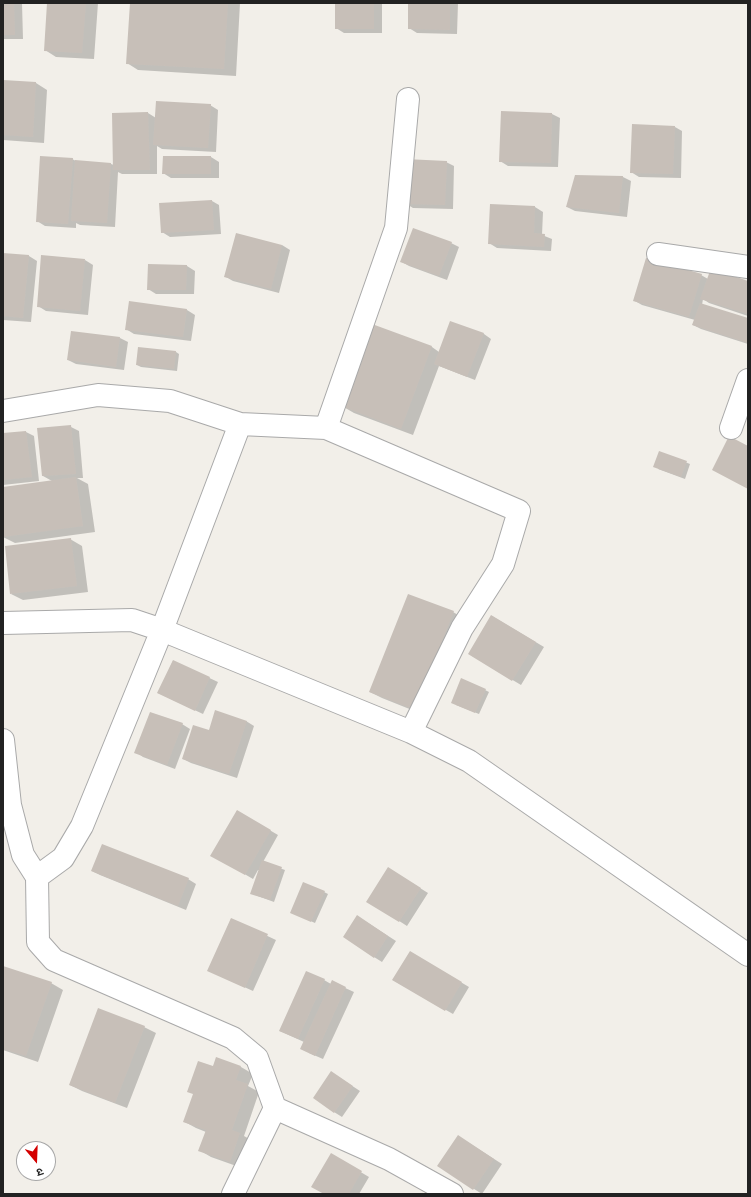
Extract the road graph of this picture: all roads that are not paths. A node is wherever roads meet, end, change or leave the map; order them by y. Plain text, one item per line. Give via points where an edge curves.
1 (408, 99) dead end
2 (658, 254) dead end
3 (748, 268) edge
4 (748, 380) edge
5 (3, 411) edge
6 (240, 424) junction
7 (326, 428) junction
8 (731, 428) dead end
9 (3, 624) edge
10 (162, 630) junction
11 (411, 732) junction
12 (3, 740) edge
13 (37, 878) junction
14 (748, 955) edge
15 (275, 1108) junction
16 (233, 1194) edge
17 (452, 1194) edge

1 - 7 street via 396,228
2 - 3 street
4 - 8 street
5 - 6 street via 98,395 170,401
6 - 7 street
6 - 10 street
7 - 11 street via 519,511 503,564 462,628
9 - 10 street via 132,620
10 - 11 street
10 - 13 street via 82,826 63,858
11 - 14 street via 469,761
12 - 13 street via 10,805 22,855
13 - 15 street via 38,942 54,960 233,1038 257,1058
15 - 16 street
15 - 17 street via 389,1159

